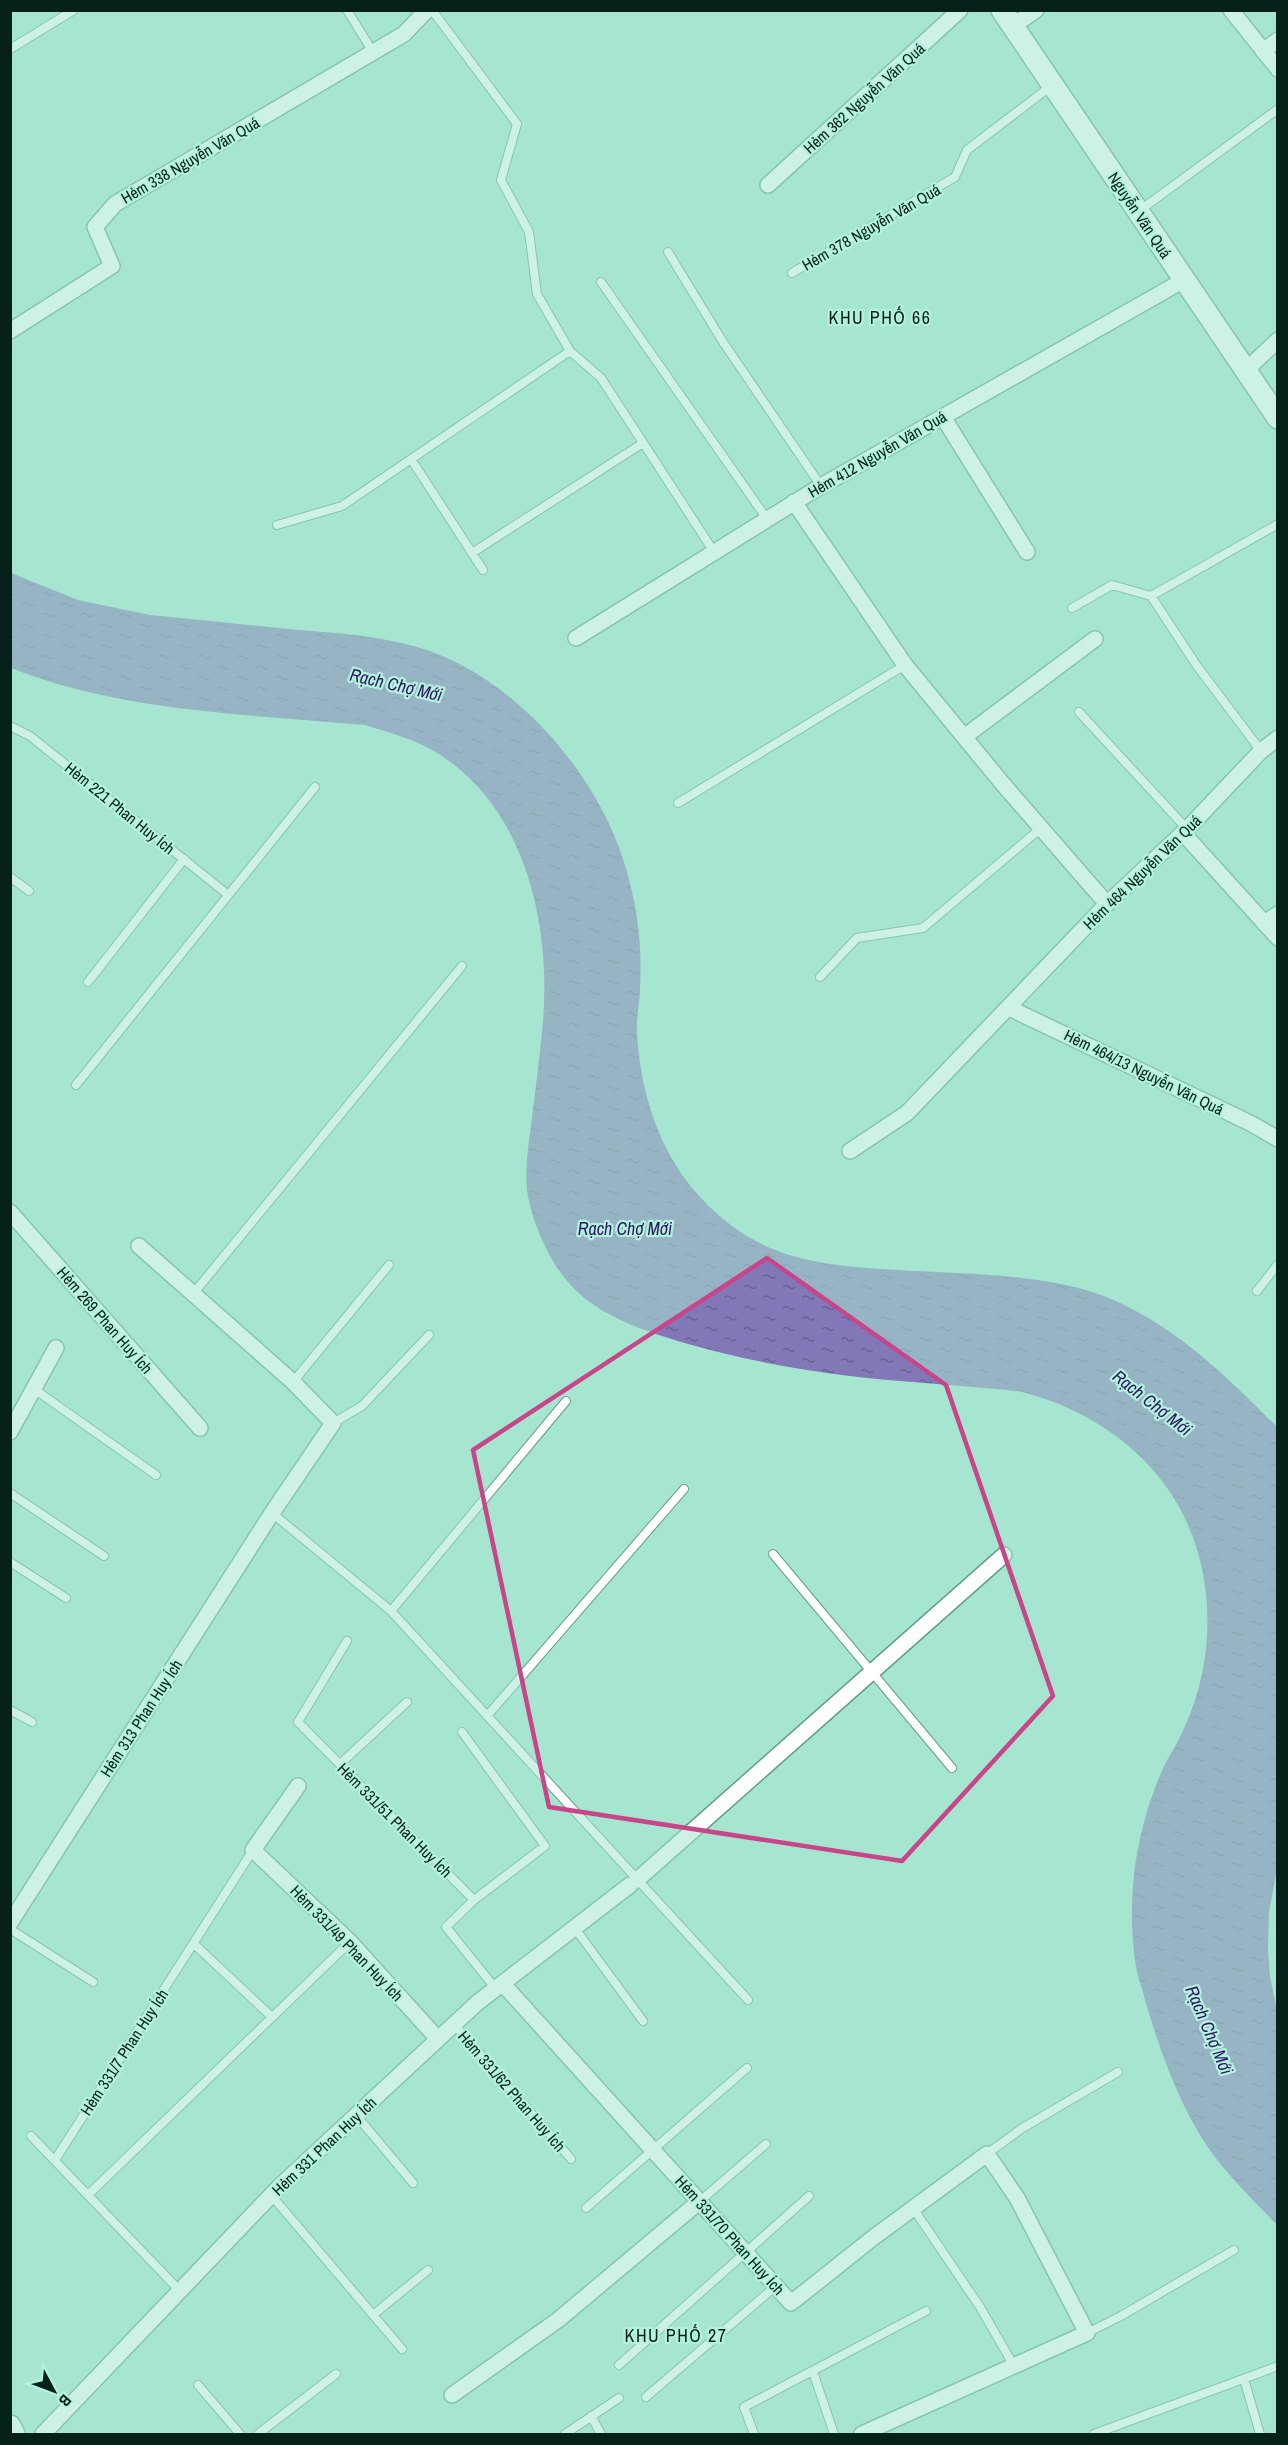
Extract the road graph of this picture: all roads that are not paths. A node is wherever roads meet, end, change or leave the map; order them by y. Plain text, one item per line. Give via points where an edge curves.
1 (74, 10) edge
2 (347, 10) edge
3 (428, 10) edge
4 (432, 10) edge
5 (960, 10) edge
6 (1036, 10) edge
7 (1231, 10) edge
8 (1007, 18) edge
9 (1278, 40) edge
10 (10, 49) edge
11 (1263, 51) junction
12 (374, 52) junction
13 (1278, 69) edge
14 (1052, 85) junction
15 (1278, 108) edge
16 (768, 185) dead end
17 (1138, 212) junction
18 (668, 252) dead end
19 (792, 273) dead end
20 (1184, 280) junction
21 (601, 282) dead end
22 (10, 331) edge
23 (1278, 340) edge
24 (570, 351) junction
25 (1245, 371) junction
26 (943, 417) junction
27 (1278, 418) edge
28 (643, 443) junction
29 (411, 459) junction
30 (821, 486) junction
31 (794, 502) junction
32 (767, 519) junction
33 (1278, 524) edge
34 (277, 525) dead end
35 (714, 552) junction
36 (1027, 552) dead end
37 (472, 553) junction
38 (483, 570) dead end
39 (1151, 596) junction
40 (1072, 608) dead end
41 (576, 638) dead end
42 (1095, 639) dead end
43 (905, 665) junction
44 (1079, 712) dead end
45 (10, 726) edge
46 (964, 737) junction
47 (1278, 738) edge
48 (1262, 751) junction
49 (315, 787) dead end
50 (678, 803) dead end
51 (1041, 828) junction
52 (1185, 831) junction
53 (184, 859) junction
54 (10, 877) edge
55 (29, 891) dead end
56 (227, 894) junction
57 (1107, 904) junction
58 (1278, 914) edge
59 (1264, 923) junction
60 (1278, 938) edge
61 (462, 966) dead end
62 (820, 977) dead end
63 (88, 982) dead end
64 (1009, 1008) junction
65 (76, 1084) dead end
66 (1278, 1139) edge
67 (850, 1151) dead end
68 (10, 1212) edge
69 (139, 1246) dead end
70 (1278, 1264) edge
71 (389, 1265) dead end
72 (1257, 1291) dead end
73 (193, 1294) junction
74 (429, 1335) dead end
75 (56, 1348) dead end
76 (293, 1382) junction
77 (34, 1389) junction
78 (566, 1401) dead end
79 (333, 1423) junction
80 (200, 1428) dead end
81 (10, 1432) edge
82 (156, 1474) dead end
83 (684, 1489) dead end
84 (10, 1493) edge
85 (272, 1513) junction
86 (773, 1554) dead end
87 (1004, 1555) dead end
88 (104, 1556) dead end
89 (10, 1562) edge
90 (66, 1598) dead end
91 (391, 1611) junction
92 (347, 1641) dead end
93 (872, 1671) junction
94 (407, 1702) dead end
95 (10, 1710) edge
96 (487, 1716) junction
97 (32, 1722) dead end
98 (462, 1732) dead end
99 (340, 1764) junction
100 (952, 1768) dead end
101 (298, 1786) dead end
102 (253, 1850) junction
103 (634, 1883) junction
104 (474, 1900) junction
105 (10, 1923) edge
106 (574, 1927) junction
107 (10, 1929) edge
108 (350, 1941) junction
109 (194, 1944) junction
110 (93, 1982) dead end
111 (500, 1986) junction
112 (748, 2000) dead end
113 (272, 2017) junction
114 (644, 2021) dead end
115 (454, 2024) junction
116 (438, 2038) junction
117 (747, 2068) dead end
118 (1118, 2072) dead end
119 (356, 2115) junction
120 (31, 2136) dead end
121 (766, 2144) dead end
122 (653, 2149) junction
123 (987, 2154) junction
124 (571, 2159) dead end
125 (55, 2160) junction
126 (413, 2183) dead end
127 (88, 2195) junction
128 (272, 2195) junction
129 (809, 2196) dead end
130 (700, 2201) junction
131 (586, 2208) dead end
132 (913, 2208) junction
133 (1234, 2250) dead end
134 (746, 2253) junction
135 (428, 2270) dead end
136 (776, 2286) junction
137 (181, 2292) junction
138 (926, 2311) dead end
139 (373, 2315) junction
140 (1087, 2333) junction
141 (402, 2349) dead end
142 (619, 2365) dead end
143 (1014, 2366) junction
144 (1278, 2367) edge
145 (813, 2372) junction
146 (336, 2374) dead end
147 (1244, 2379) junction
148 (198, 2385) dead end
149 (452, 2395) dead end
150 (646, 2397) dead end
151 (619, 2398) dead end
152 (591, 2416) junction
153 (10, 2427) edge
154 (14, 2434) edge
155 (43, 2434) edge
156 (240, 2434) edge
157 (258, 2434) edge
158 (566, 2434) edge
159 (601, 2434) edge
160 (753, 2434) edge
161 (834, 2434) edge
162 (862, 2434) edge
163 (1094, 2434) edge
164 (1260, 2434) edge

1 - 10 lane
2 - 12 lane
3 - 12 street, Hẻm 338 Nguyễn Văn Quá via 404,34
4 - 24 lane via 517,124 501,180 529,232 537,294
5 - 16 street, Hẻm 362 Nguyễn Văn Quá
6 - 8 street
7 - 11 street
8 - 14 main road, Nguyễn Văn Quá
9 - 11 street
11 - 13 street
12 - 22 street, Hẻm 338 Nguyễn Văn Quá via 115,204 95,226 112,266
14 - 17 main road, Nguyễn Văn Quá
14 - 19 lane, Hẻm 378 Nguyễn Văn Quá via 967,150 955,177
15 - 17 lane
17 - 20 main road, Nguyễn Văn Quá
18 - 30 lane via 723,342
20 - 25 main road, Nguyễn Văn Quá
20 - 26 street, Hẻm 412 Nguyễn Văn Quá
21 - 32 lane
23 - 25 street
24 - 28 lane via 601,378
24 - 29 lane
25 - 27 main road, Nguyễn Văn Quá
26 - 30 street, Hẻm 412 Nguyễn Văn Quá
26 - 36 street
28 - 35 lane
28 - 37 lane
29 - 34 lane via 342,506
29 - 37 lane
30 - 31 street, Hẻm 412 Nguyễn Văn Quá
31 - 32 street, Hẻm 412 Nguyễn Văn Quá
31 - 43 street
32 - 35 street, Hẻm 412 Nguyễn Văn Quá
33 - 39 lane
35 - 41 street, Hẻm 412 Nguyễn Văn Quá
37 - 38 lane
39 - 40 lane via 1112,585
39 - 48 lane via 1197,666
42 - 46 street
43 - 46 street
43 - 50 lane
44 - 52 lane
45 - 53 lane, Hẻm 221 Phan Huy Ích via 30,736
46 - 51 street
47 - 48 street, Hẻm 464 Nguyễn Văn Quá
48 - 52 street, Hẻm 464 Nguyễn Văn Quá
49 - 56 lane
51 - 57 street
51 - 62 lane via 923,928 857,938
52 - 57 street, Hẻm 464 Nguyễn Văn Quá
52 - 59 street
53 - 56 lane, Hẻm 221 Phan Huy Ích
53 - 63 lane
54 - 55 lane
56 - 65 lane
57 - 64 street, Hẻm 464 Nguyễn Văn Quá
58 - 59 street
59 - 60 street
61 - 73 lane
64 - 66 street, Hẻm 464/13 Nguyễn Văn Quá
64 - 67 street, Hẻm 464 Nguyễn Văn Quá via 907,1113
68 - 80 street, Hẻm 269 Phan Huy Ích
69 - 73 street
70 - 72 lane
71 - 76 lane
73 - 76 street
74 - 79 lane via 362,1406
75 - 77 street
76 - 79 street
77 - 81 street
77 - 82 lane
78 - 91 lane
79 - 85 street, Hẻm 313 Phan Huy Ích
83 - 96 lane
84 - 88 lane
85 - 91 lane
85 - 105 street, Hẻm 313 Phan Huy Ích
86 - 93 lane
87 - 93 street, Hẻm 331 Phan Huy Ích
89 - 90 lane
91 - 96 lane
92 - 99 lane, Hẻm 331/51 Phan Huy Ích via 298,1722
93 - 100 lane
93 - 103 street, Hẻm 331 Phan Huy Ích
94 - 99 lane
95 - 97 lane
96 - 103 lane
98 - 104 lane via 545,1846
99 - 104 lane, Hẻm 331/51 Phan Huy Ích
101 - 102 street
102 - 108 street, Hẻm 331/49 Phan Huy Ích
102 - 109 lane, Hẻm 331/7 Phan Huy Ích
103 - 106 street, Hẻm 331 Phan Huy Ích
103 - 112 lane
104 - 111 lane via 446,1927
106 - 111 street, Hẻm 331 Phan Huy Ích
106 - 114 lane
107 - 110 lane
108 - 113 lane
108 - 116 street, Hẻm 331/49 Phan Huy Ích
109 - 113 lane
109 - 125 lane, Hẻm 331/7 Phan Huy Ích
111 - 115 street, Hẻm 331 Phan Huy Ích
111 - 122 street, Hẻm 331/70 Phan Huy Ích
113 - 127 lane
115 - 116 street, Hẻm 331 Phan Huy Ích
115 - 124 lane, Hẻm 331/62 Phan Huy Ích
116 - 119 street, Hẻm 331 Phan Huy Ích
117 - 122 lane
118 - 123 lane, Hẻm 331/70 Phan Huy Ích via 1021,2129
119 - 126 lane
119 - 128 street, Hẻm 331 Phan Huy Ích
120 - 125 lane
121 - 130 lane
122 - 130 street, Hẻm 331/70 Phan Huy Ích
122 - 131 lane
123 - 132 street, Hẻm 331/70 Phan Huy Ích
123 - 140 street via 1017,2198
125 - 127 lane
127 - 137 lane
128 - 137 street, Hẻm 331 Phan Huy Ích
128 - 139 lane
129 - 134 lane
130 - 134 street, Hẻm 331/70 Phan Huy Ích
130 - 149 street via 558,2320
132 - 136 street, Hẻm 331/70 Phan Huy Ích via 791,2303
132 - 143 lane via 980,2307
133 - 140 lane
134 - 136 street, Hẻm 331/70 Phan Huy Ích
134 - 142 lane
135 - 139 lane
136 - 150 lane
137 - 155 street, Hẻm 331 Phan Huy Ích
138 - 145 lane
139 - 141 lane
140 - 143 street
143 - 162 street
144 - 147 lane
145 - 160 lane via 744,2406
145 - 161 lane
146 - 157 lane
147 - 163 lane
147 - 164 lane
148 - 156 lane
151 - 152 lane
152 - 158 lane
152 - 159 lane
153 - 154 main road

